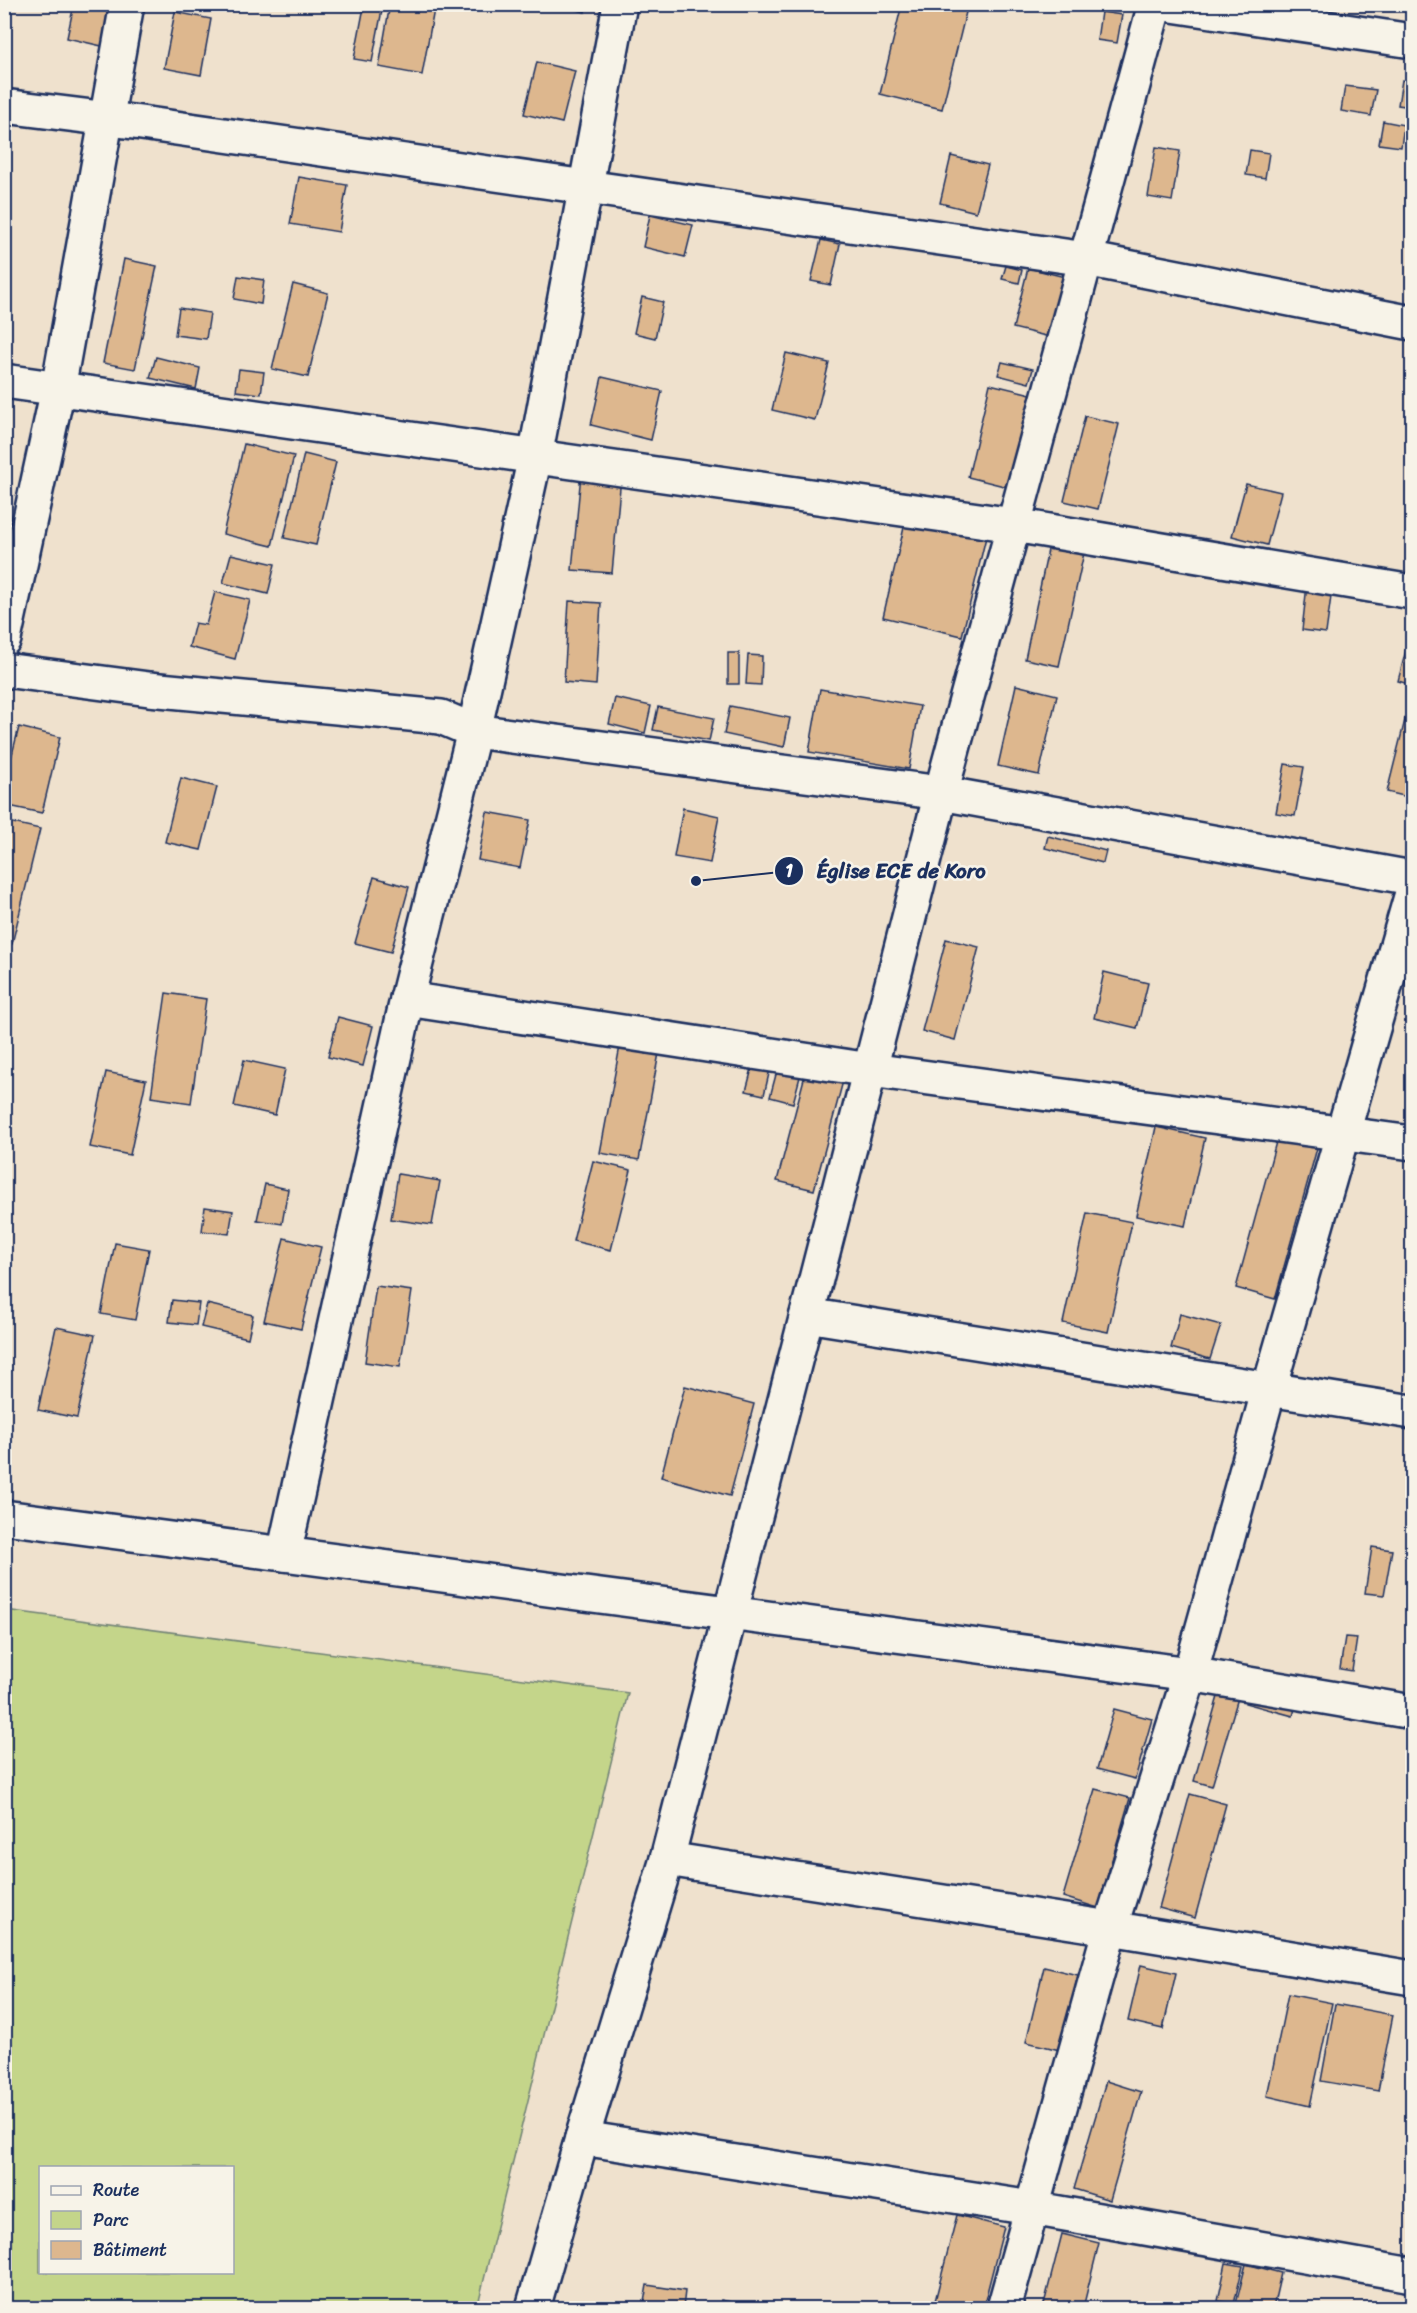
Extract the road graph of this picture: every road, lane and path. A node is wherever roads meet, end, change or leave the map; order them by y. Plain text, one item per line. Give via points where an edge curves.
1 (127, 4) edge
2 (620, 4) edge
3 (1155, 4) edge
4 (1165, 4) edge
5 (1413, 40) edge
6 (4, 106) edge
7 (105, 118) junction
8 (585, 187) junction
9 (1086, 259) junction
10 (1413, 323) edge
11 (4, 381) edge
12 (58, 389) junction
13 (535, 457) junction
14 (1014, 525) junction
15 (1413, 592) edge
16 (4, 639) edge
17 (4, 670) edge
18 (474, 731) junction
19 (941, 793) junction
20 (1413, 878) edge
21 (1413, 893) edge
22 (407, 999) junction
23 (870, 1070) junction
24 (1344, 1133) junction
25 (1413, 1143) edge
26 (807, 1315) junction
27 (1269, 1389) junction
28 (1413, 1412) edge
29 (4, 1517) edge
30 (284, 1554) junction
31 (730, 1612) junction
32 (1190, 1674) junction
33 (1413, 1712) edge
34 (667, 1859) junction
35 (1110, 1928) junction
36 (1413, 1978) edge
37 (582, 2138) junction
38 (1031, 2208) junction
39 (1413, 2275) edge
40 (533, 2308) edge
41 (1004, 2308) edge

1 - 7 street
2 - 8 street
3 - 9 street
4 - 5 street
6 - 7 street
7 - 8 street
7 - 12 street
8 - 9 street
8 - 13 street
9 - 10 street
9 - 14 street
11 - 12 street
12 - 13 street
12 - 16 street
13 - 14 street
13 - 18 street
14 - 15 street
14 - 19 street
17 - 18 street via 441,717
18 - 19 street
18 - 22 street
19 - 20 street
19 - 23 street
21 - 24 street
22 - 23 street
22 - 30 street
23 - 24 street
23 - 26 street
24 - 25 street
24 - 27 street
26 - 27 street
26 - 31 street
27 - 28 street
27 - 32 street
29 - 30 street
30 - 31 street
31 - 32 street
31 - 34 street
32 - 33 street
32 - 35 street
34 - 35 street
34 - 37 street
35 - 36 street
35 - 38 street
37 - 38 street
37 - 40 street
38 - 39 street
38 - 41 street

